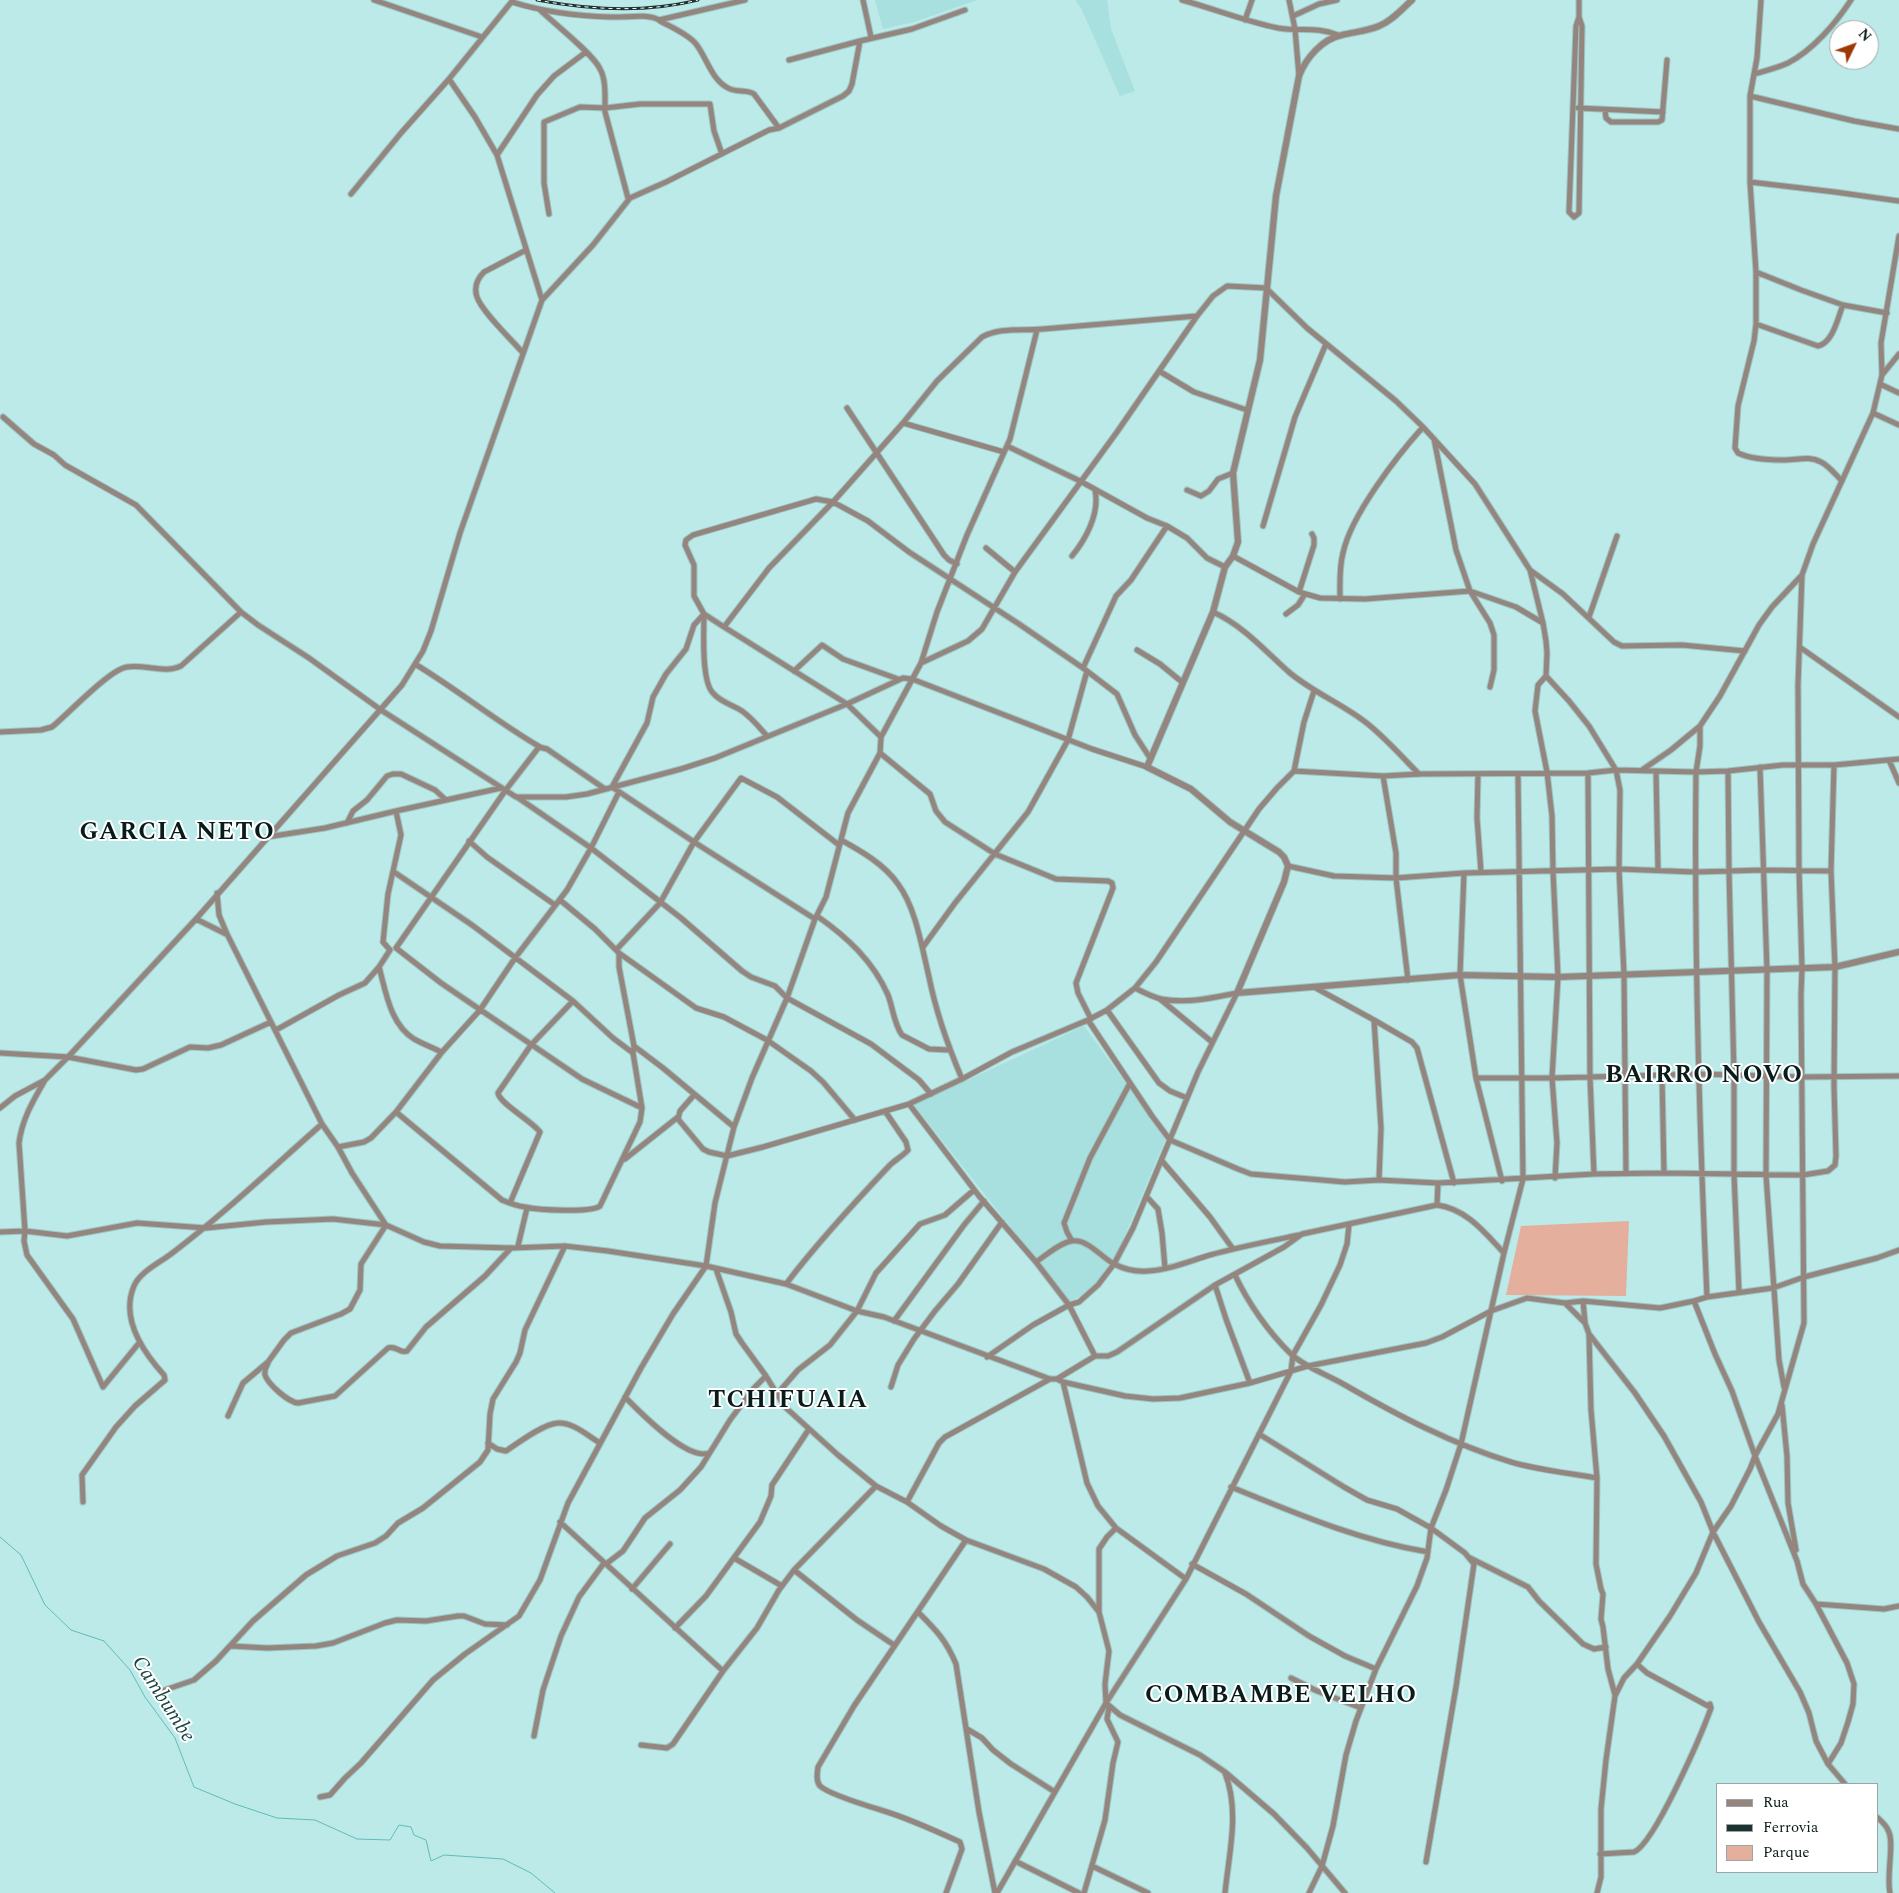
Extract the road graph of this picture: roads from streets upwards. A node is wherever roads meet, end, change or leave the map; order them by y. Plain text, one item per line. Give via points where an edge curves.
1 (374, 0) edge
2 (745, 0) edge
3 (862, 0) edge
4 (1182, 0) edge
5 (1252, 0) edge
6 (1289, 0) edge
7 (1337, 0) edge
8 (1412, 0) edge
9 (1579, 0) edge
10 (1760, 0) edge
11 (1852, 0) edge
12 (513, 1) edge
13 (1195, 2) edge
14 (540, 10) junction
15 (965, 10) dead end
16 (1293, 16) junction
17 (1579, 18) junction
18 (659, 20) junction
19 (1245, 20) junction
20 (1295, 29) junction
21 (1338, 36) junction
22 (482, 37) junction
23 (871, 37) junction
24 (860, 41) junction
25 (586, 52) junction
26 (789, 60) dead end
27 (1667, 60) dead end
28 (1754, 74) junction
29 (1299, 76) junction
30 (450, 79) junction
31 (1750, 96) junction
32 (605, 108) junction
33 (1573, 108) junction
34 (1581, 108) junction
35 (1605, 110) junction
36 (1663, 112) junction
37 (779, 128) junction
38 (1899, 128) edge
39 (722, 154) junction
40 (497, 155) junction
41 (1750, 182) junction
42 (351, 194) dead end
43 (630, 198) junction
44 (1899, 201) edge
45 (549, 214) dead end
46 (1899, 236) edge
47 (526, 250) junction
48 (1756, 272) junction
49 (1266, 288) junction
50 (542, 300) junction
51 (1843, 305) junction
52 (1887, 313) junction
53 (1197, 316) junction
54 (1756, 324) junction
55 (1038, 330) junction
56 (1326, 344) junction
57 (523, 353) junction
58 (1899, 354) edge
59 (1159, 371) junction
60 (1882, 374) junction
61 (1880, 384) junction
62 (1899, 393) edge
63 (846, 408) dead end
64 (1247, 410) junction
65 (1873, 413) junction
66 (3, 417) dead end
67 (903, 423) junction
68 (1899, 425) edge
69 (1423, 426) junction
70 (1433, 437) junction
71 (1007, 446) junction
72 (877, 452) junction
73 (1004, 452) junction
74 (1233, 473) junction
75 (1080, 481) junction
76 (1842, 481) junction
77 (1095, 490) junction
78 (1187, 490) dead end
79 (833, 502) junction
80 (1167, 526) junction
81 (1264, 526) dead end
82 (1312, 534) dead end
83 (1617, 536) dead end
84 (986, 548) dead end
85 (1072, 556) dead end
86 (1233, 556) junction
87 (956, 564) junction
88 (1225, 567) junction
89 (1530, 570) junction
90 (1015, 572) junction
91 (1802, 575) junction
92 (950, 579) junction
93 (1470, 591) junction
94 (1299, 592) junction
95 (1306, 594) junction
96 (1340, 599) junction
97 (994, 608) junction
98 (241, 612) junction
99 (1212, 612) junction
100 (704, 614) junction
101 (1286, 614) dead end
102 (1589, 617) junction
103 (1543, 623) junction
104 (724, 627) junction
105 (1800, 648) junction
106 (1137, 650) dead end
107 (1744, 651) junction
108 (921, 663) junction
109 (415, 664) junction
110 (1085, 669) junction
111 (794, 671) junction
112 (1546, 676) junction
113 (898, 679) junction
114 (912, 679) junction
115 (1182, 682) junction
116 (1490, 687) dead end
117 (1314, 691) junction
118 (847, 704) junction
119 (381, 710) junction
120 (1899, 717) edge
121 (1700, 726) junction
122 (0, 732) edge
123 (767, 736) junction
124 (881, 737) junction
125 (1068, 740) junction
126 (540, 747) junction
127 (880, 753) junction
128 (1150, 758) junction
129 (1899, 759) edge
130 (1889, 760) junction
131 (1800, 764) junction
132 (1834, 765) junction
133 (1147, 767) junction
134 (1760, 767) junction
135 (1616, 770) junction
136 (1642, 770) junction
137 (1294, 771) junction
138 (1656, 771) junction
139 (1728, 771) junction
140 (1547, 772) junction
141 (1696, 772) junction
142 (1588, 773) junction
143 (1419, 774) junction
144 (1478, 774) junction
145 (1518, 774) junction
146 (1383, 776) junction
147 (1899, 783) edge
148 (612, 787) junction
149 (605, 789) junction
150 (503, 790) junction
151 (619, 792) junction
152 (516, 797) junction
153 (446, 800) junction
154 (396, 811) junction
155 (347, 823) junction
156 (1245, 831) junction
157 (267, 837) junction
158 (469, 841) junction
159 (694, 842) junction
160 (840, 842) junction
161 (591, 848) junction
162 (994, 854) junction
163 (1288, 866) junction
164 (1620, 869) junction
165 (1799, 869) junction
166 (1519, 870) junction
167 (1588, 870) junction
168 (1658, 870) junction
169 (1763, 870) junction
170 (1553, 871) junction
171 (1729, 871) junction
172 (1831, 871) junction
173 (394, 872) junction
174 (1464, 872) junction
175 (1481, 872) junction
176 (1695, 872) junction
177 (1396, 878) junction
178 (217, 892) junction
179 (430, 898) junction
180 (560, 900) junction
181 (660, 903) junction
182 (555, 905) junction
183 (816, 918) junction
184 (196, 919) junction
185 (227, 934) junction
186 (923, 947) junction
187 (396, 948) junction
188 (390, 950) junction
189 (617, 952) junction
190 (1899, 952) edge
191 (515, 958) junction
192 (379, 967) junction
193 (1836, 967) junction
194 (1802, 969) junction
195 (1767, 970) junction
196 (1696, 972) junction
197 (1732, 972) junction
198 (1624, 974) junction
199 (1460, 975) junction
200 (1590, 975) junction
201 (1519, 976) junction
202 (1558, 977) junction
203 (1408, 980) junction
204 (1314, 987) junction
205 (1135, 988) junction
206 (1237, 993) junction
207 (787, 998) junction
208 (1160, 998) junction
209 (573, 1001) junction
210 (480, 1010) junction
211 (1107, 1010) junction
212 (1089, 1020) junction
213 (1374, 1020) junction
214 (271, 1022) junction
215 (276, 1030) junction
216 (767, 1040) junction
217 (1212, 1042) junction
218 (531, 1045) junction
219 (634, 1046) junction
220 (949, 1050) junction
221 (442, 1052) junction
222 (633, 1052) junction
223 (0, 1054) edge
224 (68, 1057) junction
225 (1662, 1074) junction
226 (1700, 1074) junction
227 (1734, 1074) junction
228 (1624, 1075) junction
229 (1768, 1075) junction
230 (1802, 1076) junction
231 (1835, 1076) junction
232 (1899, 1076) edge
233 (1590, 1077) junction
234 (1476, 1078) junction
235 (1521, 1078) junction
236 (1552, 1078) junction
237 (962, 1079) junction
238 (45, 1080) junction
239 (1130, 1083) junction
240 (931, 1094) junction
241 (694, 1095) junction
242 (1187, 1098) junction
243 (909, 1104) junction
244 (0, 1108) edge
245 (642, 1108) junction
246 (885, 1111) junction
247 (396, 1112) junction
248 (678, 1117) junction
249 (855, 1120) junction
250 (322, 1124) junction
251 (734, 1127) junction
252 (1170, 1140) junction
253 (338, 1147) junction
254 (727, 1156) junction
255 (622, 1161) junction
256 (1162, 1161) junction
257 (1664, 1173) junction
258 (1594, 1174) junction
259 (1626, 1174) junction
260 (1701, 1174) junction
261 (1734, 1174) junction
262 (1766, 1175) junction
263 (1803, 1175) junction
264 (1556, 1178) junction
265 (1523, 1179) junction
266 (1379, 1180) junction
267 (1502, 1180) junction
268 (1438, 1183) junction
269 (1454, 1183) junction
270 (974, 1190) junction
271 (1146, 1197) junction
272 (984, 1201) junction
273 (510, 1203) junction
274 (1437, 1205) junction
275 (527, 1208) junction
276 (1002, 1222) junction
277 (386, 1225) junction
278 (1349, 1225) junction
279 (206, 1228) junction
280 (0, 1232) edge
281 (25, 1232) junction
282 (1302, 1234) junction
283 (1072, 1241) junction
284 (518, 1246) junction
285 (565, 1246) junction
286 (511, 1248) junction
287 (1233, 1249) junction
288 (1899, 1250) edge
289 (1504, 1253) junction
290 (1036, 1262) junction
291 (1114, 1264) junction
292 (706, 1266) junction
293 (1165, 1268) junction
294 (716, 1269) junction
295 (1235, 1275) junction
296 (1804, 1277) junction
297 (786, 1284) junction
298 (1215, 1285) junction
299 (1773, 1288) junction
300 (1739, 1292) junction
301 (1707, 1297) junction
302 (1583, 1301) junction
303 (1694, 1302) junction
304 (1565, 1303) junction
305 (1069, 1305) junction
306 (857, 1311) junction
307 (1491, 1311) junction
308 (894, 1321) junction
309 (1585, 1323) junction
310 (921, 1331) junction
311 (1589, 1334) junction
312 (139, 1343) junction
313 (1293, 1355) junction
314 (1095, 1356) junction
315 (987, 1357) junction
316 (268, 1362) junction
317 (1308, 1366) junction
318 (1291, 1370) junction
319 (766, 1376) junction
320 (1050, 1379) junction
321 (1057, 1379) junction
322 (1063, 1382) junction
323 (1250, 1383) junction
324 (891, 1387) dead end
325 (1785, 1388) junction
326 (777, 1394) junction
327 (625, 1398) junction
328 (1782, 1402) junction
329 (228, 1416) dead end
330 (809, 1429) junction
331 (1259, 1434) junction
332 (488, 1443) junction
333 (600, 1443) junction
334 (1461, 1444) junction
335 (710, 1452) junction
336 (1755, 1456) junction
337 (1597, 1478) junction
338 (876, 1486) junction
339 (1231, 1487) junction
340 (83, 1502) dead end
341 (906, 1502) junction
342 (560, 1522) junction
343 (1116, 1528) junction
344 (1431, 1528) junction
345 (1714, 1532) junction
346 (966, 1540) junction
347 (670, 1544) dead end
348 (1428, 1552) junction
349 (734, 1558) junction
350 (1470, 1558) junction
351 (1797, 1561) junction
352 (605, 1564) junction
353 (1192, 1564) junction
354 (794, 1570) junction
355 (1186, 1579) junction
356 (782, 1586) junction
357 (632, 1589) junction
358 (1816, 1604) junction
359 (1899, 1606) edge
360 (918, 1612) junction
361 (1099, 1612) junction
362 (507, 1625) junction
363 (675, 1628) junction
364 (894, 1645) junction
365 (231, 1646) junction
366 (1606, 1647) junction
367 (1637, 1664) junction
368 (1376, 1669) junction
369 (723, 1671) junction
370 (1291, 1678) dead end
371 (160, 1692) dead end
372 (1615, 1696) junction
373 (1108, 1705) junction
374 (1361, 1708) junction
375 (967, 1729) junction
376 (534, 1736) dead end
377 (640, 1745) dead end
378 (1828, 1764) junction
379 (1225, 1772) junction
380 (1844, 1783) edge
381 (1055, 1792) junction
382 (320, 1797) dead end
383 (1879, 1819) edge
384 (1600, 1854) junction
385 (1015, 1862) junction
386 (1426, 1862) dead end
387 (1092, 1866) junction
388 (1322, 1866) junction
389 (946, 1893) edge
390 (996, 1893) edge
391 (1079, 1893) edge
392 (1084, 1893) edge
393 (1148, 1893) edge
394 (1225, 1893) edge
395 (1309, 1893) edge
396 (1345, 1893) edge
397 (1596, 1893) edge
398 (1890, 1893) edge

1 - 22 street
2 - 18 street
3 - 23 street
4 - 13 street
5 - 19 street
6 - 16 street
7 - 16 street
8 - 21 street via 1380,26
9 - 17 street
10 - 28 street
11 - 28 street via 1817,41 1794,60
12 - 14 street
12 - 22 street
13 - 19 street
14 - 18 street
14 - 25 street
15 - 23 street via 912,29
16 - 20 street
17 - 33 street
17 - 34 street via 1582,26
18 - 37 street via 692,40 714,74 729,89 754,94
19 - 20 street
20 - 21 street via 1321,30
20 - 29 street
21 - 29 street via 1310,56
22 - 30 street
23 - 24 street
24 - 26 street
24 - 37 street via 847,94
25 - 32 street via 600,69
25 - 40 street via 537,95
27 - 36 street
28 - 31 street
29 - 49 street via 1276,196
30 - 40 street
30 - 42 street via 401,132
31 - 38 street via 1854,121
31 - 41 street
32 - 39 street via 640,104 710,104
32 - 43 street
32 - 45 street via 580,108 544,122 544,183
33 - 34 street
33 - 34 street via 1569,212 1574,217 1579,213
34 - 35 street
35 - 36 street
35 - 36 street via 1606,118 1611,122 1658,122 1662,120
37 - 39 street
39 - 43 street
40 - 47 street
41 - 44 street
41 - 48 street
43 - 50 street via 593,245
46 - 52 street
47 - 50 street
47 - 57 street via 484,272 479,276 476,288 479,303
48 - 51 street
48 - 54 street
49 - 53 street via 1227,286 1213,296
49 - 56 street
49 - 64 street via 1260,360
50 - 57 street
51 - 52 street
51 - 54 street via 1828,340 1818,346
52 - 60 street via 1881,343
53 - 55 street
53 - 59 street
54 - 76 street via 1738,406 1735,448 1738,453 1750,457 1810,458 1831,469
55 - 67 street via 990,332 982,337 937,381
55 - 71 street
56 - 69 street
56 - 81 street via 1295,417
57 - 109 street via 460,533 431,631
58 - 60 street
59 - 64 street via 1194,392
59 - 75 street
60 - 61 street
61 - 62 street
61 - 65 street
63 - 72 street
64 - 74 street
65 - 68 street
65 - 76 street
66 - 98 street via 65,465 136,505
67 - 72 street
67 - 73 street
69 - 70 street
69 - 96 street via 1396,459 1351,531 1343,552
70 - 89 street via 1475,484
70 - 93 street via 1453,540
71 - 73 street
71 - 75 street
72 - 79 street
72 - 87 street via 944,555
73 - 87 street
74 - 78 street via 1218,479 1201,496
74 - 86 street via 1238,542
75 - 77 street
75 - 90 street
76 - 91 street
77 - 80 street
77 - 85 street via 1097,500 1088,531
79 - 92 street via 868,521
79 - 100 street via 816,499 689,537 685,545 694,565 694,596
79 - 104 street via 769,568
80 - 88 street via 1187,538 1207,558
80 - 110 street via 1131,580 1116,596
82 - 94 street via 1314,545
83 - 102 street
84 - 90 street
86 - 88 street
86 - 94 street
87 - 92 street
88 - 99 street
89 - 102 street
89 - 103 street
90 - 97 street
91 - 105 street
91 - 107 street via 1772,607
92 - 97 street
92 - 108 street
93 - 96 street via 1366,600
93 - 103 street via 1516,607
93 - 116 street via 1494,635 1494,670
94 - 95 street
95 - 96 street
95 - 101 street
97 - 108 street via 976,636
97 - 110 street
98 - 119 street
98 - 122 street via 181,666 172,670 125,667 112,674 52,727
99 - 115 street
99 - 117 street via 1244,630
100 - 104 street
100 - 123 street via 704,656 709,687 757,723
100 - 148 street via 694,625 686,649 666,674 654,697 647,723
102 - 107 street via 1622,646 1682,645
103 - 112 street
104 - 111 street
105 - 120 street
105 - 131 street
106 - 115 street
107 - 121 street
108 - 114 street
109 - 119 street
109 - 126 street
110 - 125 street
110 - 128 street via 1119,696 1135,735
111 - 113 street via 822,645 843,660
111 - 118 street
112 - 135 street via 1580,714
112 - 140 street via 1538,685 1535,711
113 - 114 street
113 - 118 street
114 - 124 street
114 - 125 street
115 - 128 street
117 - 137 street
117 - 143 street via 1364,721
118 - 123 street
118 - 124 street
119 - 150 street
119 - 157 street
121 - 136 street
121 - 141 street
123 - 148 street via 715,758
124 - 127 street
125 - 133 street
125 - 162 street via 1028,812
126 - 149 street
126 - 150 street
127 - 160 street via 848,813
127 - 162 street via 930,794 944,822
128 - 133 street
129 - 130 street
130 - 132 street
130 - 147 street
131 - 132 street
131 - 134 street
131 - 165 street
132 - 172 street
133 - 156 street via 1191,790
134 - 139 street
134 - 169 street
135 - 136 street
135 - 142 street
135 - 164 street via 1620,790
136 - 138 street
137 - 146 street
137 - 156 street via 1259,809
138 - 141 street
138 - 168 street
139 - 141 street
139 - 171 street
140 - 142 street
140 - 145 street
140 - 170 street
141 - 176 street
142 - 167 street
143 - 144 street
143 - 146 street
144 - 145 street
144 - 175 street
145 - 166 street
146 - 177 street via 1396,853
148 - 149 street
148 - 151 street
149 - 152 street via 566,797
150 - 152 street
150 - 153 street
150 - 158 street
151 - 159 street
151 - 161 street
152 - 161 street
153 - 154 street
153 - 155 street via 435,790 401,774 393,774 387,776 353,811
154 - 155 street
154 - 173 street via 401,835
155 - 157 street
156 - 163 street via 1279,852
156 - 205 street
157 - 178 street
158 - 179 street
158 - 182 street
159 - 160 street via 741,778 777,798
159 - 181 street
159 - 183 street
160 - 183 street via 826,897
160 - 186 street via 878,864 899,885
161 - 180 street
161 - 181 street
162 - 186 street
162 - 212 street via 1056,879 1108,880 1112,883 1113,888 1076,982
163 - 177 street via 1334,876
163 - 206 street
164 - 167 street
164 - 168 street
164 - 198 street
165 - 169 street
165 - 172 street
165 - 194 street
166 - 170 street
166 - 175 street
166 - 201 street
167 - 170 street
167 - 200 street
168 - 176 street
169 - 171 street
169 - 195 street
170 - 202 street
171 - 176 street
171 - 197 street
172 - 193 street
173 - 179 street
173 - 188 street via 388,894 383,942
174 - 175 street
174 - 177 street
174 - 199 street
176 - 196 street
177 - 203 street
178 - 184 street
178 - 185 street via 219,915
179 - 187 street
179 - 191 street
180 - 182 street
180 - 189 street
181 - 189 street
181 - 207 street via 742,971 775,986
182 - 191 street
183 - 207 street
183 - 220 street via 850,943 872,966 889,998 902,1035 928,1049
184 - 185 street
184 - 224 street
185 - 214 street
186 - 220 street
187 - 188 street
187 - 210 street
188 - 192 street
189 - 216 street via 696,1008
189 - 219 street
190 - 193 street
191 - 209 street
191 - 210 street
192 - 215 street via 365,983
192 - 221 street via 390,1006 405,1032
193 - 194 street
193 - 231 street
194 - 195 street
194 - 230 street
195 - 197 street
195 - 229 street
196 - 197 street
196 - 198 street
196 - 226 street
197 - 227 street
198 - 200 street
198 - 228 street
199 - 201 street
199 - 203 street
199 - 234 street
200 - 202 street
200 - 233 street
201 - 202 street
201 - 235 street
202 - 236 street
203 - 204 street
204 - 206 street
204 - 213 street
205 - 208 street
205 - 211 street
206 - 208 street via 1203,1000
206 - 217 street
207 - 216 street
207 - 240 street via 871,1044 919,1080
208 - 217 street
209 - 218 street
209 - 222 street
210 - 218 street
210 - 221 street
211 - 212 street
211 - 242 street via 1159,1083
212 - 237 street via 1012,1052
212 - 239 street
213 - 266 street via 1380,1128
213 - 269 street via 1417,1048
214 - 215 street
214 - 224 street via 221,1045 190,1047 143,1069
215 - 250 street
216 - 249 street via 811,1071
216 - 251 street
217 - 242 street
218 - 245 street via 582,1079
218 - 273 street via 498,1093 500,1099 540,1132
219 - 222 street
219 - 241 street
220 - 237 street
221 - 247 street
222 - 245 street
223 - 224 street
224 - 238 street
225 - 226 street
225 - 228 street
225 - 257 street
226 - 227 street
226 - 260 street
227 - 229 street
227 - 261 street
228 - 233 street
228 - 259 street
229 - 230 street
229 - 262 street
230 - 231 street
230 - 263 street
231 - 232 street
231 - 263 street via 1835,1165 1828,1171
233 - 236 street
233 - 258 street
234 - 235 street
234 - 267 street
235 - 236 street
235 - 265 street
236 - 264 street
237 - 240 street
238 - 244 street
238 - 281 street via 30,1106 19,1143
239 - 252 street
239 - 283 street via 1090,1158 1064,1223
240 - 243 street
241 - 248 street
241 - 251 street
242 - 252 street
243 - 246 street
243 - 270 street
245 - 255 street via 640,1122
246 - 249 street
246 - 297 street via 908,1150 892,1162 849,1209
247 - 253 street via 371,1138
247 - 273 street via 502,1200
248 - 254 street via 703,1149
248 - 255 street
249 - 254 street
250 - 253 street
250 - 279 street
251 - 254 street
252 - 256 street
252 - 266 street via 1251,1174 1345,1182
253 - 277 street
254 - 292 street via 714,1203
255 - 275 street via 597,1209
256 - 271 street
256 - 287 street
257 - 259 street
257 - 260 street
258 - 259 street
258 - 264 street
260 - 261 street
260 - 301 street
261 - 262 street
261 - 300 street
262 - 263 street
262 - 299 street
263 - 296 street
264 - 265 street
265 - 267 street
265 - 289 street
266 - 268 street
267 - 269 street
268 - 269 street
268 - 274 street
270 - 272 street
270 - 306 street via 945,1215 920,1224 876,1273
271 - 291 street
271 - 293 street via 1158,1209
272 - 276 street
272 - 308 street
273 - 275 street
274 - 278 street
274 - 289 street via 1461,1212
275 - 284 street
276 - 290 street
276 - 310 street
277 - 279 street via 333,1219
277 - 286 street via 440,1246
277 - 316 street via 361,1264 360,1290 350,1309 291,1333
278 - 282 street
278 - 313 street via 1340,1265
279 - 281 street via 137,1223 67,1236
279 - 312 street via 142,1275 134,1285 130,1314
280 - 281 street
281 - 312 street via 27,1255 73,1320 102,1387
282 - 287 street
282 - 295 street
283 - 290 street
283 - 291 street via 1091,1247
284 - 285 street
284 - 286 street
285 - 292 street
285 - 332 street via 525,1330 516,1362 493,1399
286 - 316 street via 485,1276 426,1326 407,1351 388,1348 335,1396 298,1403 288,1400 267,1378
287 - 293 street
288 - 296 street
289 - 307 street
290 - 305 street
291 - 293 street via 1139,1271
291 - 305 street via 1085,1298
292 - 294 street
292 - 327 street via 673,1314
294 - 297 street
294 - 319 street via 736,1334
295 - 298 street
295 - 313 street via 1272,1333
296 - 299 street
296 - 325 street via 1804,1324
297 - 306 street
298 - 314 street via 1117,1352
298 - 323 street
299 - 300 street
299 - 325 street via 1781,1378
300 - 301 street
301 - 303 street
302 - 303 street via 1660,1308
302 - 304 street
302 - 309 street
303 - 336 street via 1732,1391
304 - 307 street via 1527,1298
304 - 309 street
305 - 314 street
305 - 315 street via 1033,1324
306 - 308 street
306 - 326 street via 830,1345 798,1370
307 - 317 street via 1426,1343
307 - 334 street
308 - 310 street
309 - 311 street
310 - 315 street
310 - 324 street via 898,1365
311 - 337 street
311 - 345 street via 1664,1436
312 - 340 street via 165,1380 116,1427 82,1475
313 - 317 street
313 - 318 street
314 - 321 street
315 - 320 street
316 - 329 street via 243,1384
317 - 318 street
317 - 334 street via 1395,1414
318 - 323 street
318 - 331 street
319 - 326 street
319 - 335 street via 730,1420
320 - 321 street
320 - 341 street via 945,1437
321 - 322 street
322 - 323 street via 1153,1399 1180,1398
322 - 343 street via 1087,1483 1098,1506
325 - 328 street
326 - 330 street via 788,1410
327 - 333 street
327 - 335 street via 659,1430 684,1447 694,1452
328 - 336 street
328 - 351 street via 1788,1503
330 - 338 street
330 - 349 street via 772,1485 760,1522
331 - 339 street
331 - 344 street via 1367,1500 1397,1509
332 - 333 street via 506,1451 558,1423 578,1429
332 - 365 street via 486,1456 423,1508 398,1523 386,1536 337,1556 306,1575 253,1621
333 - 342 street
334 - 337 street via 1512,1462
334 - 344 street
335 - 352 street via 680,1490 646,1518 622,1551
336 - 345 street via 1731,1506
336 - 351 street
337 - 366 street via 1596,1564 1603,1594 1600,1619
338 - 341 street
338 - 354 street
339 - 348 street via 1312,1520 1394,1546
339 - 353 street
341 - 346 street
342 - 352 street
342 - 362 street via 540,1580 519,1616
343 - 355 street
343 - 361 street via 1099,1549
344 - 348 street
344 - 350 street
345 - 367 street via 1696,1573
345 - 378 street via 1759,1622 1800,1692 1816,1741
346 - 360 street
346 - 361 street via 1059,1576 1087,1596
347 - 357 street
348 - 368 street via 1417,1586
349 - 356 street
349 - 363 street via 706,1596
350 - 366 street via 1528,1587 1583,1644 1594,1649
350 - 386 street via 1475,1569
351 - 358 street via 1803,1584
352 - 357 street
352 - 376 street via 578,1597 561,1636 543,1690
353 - 355 street
353 - 368 street via 1246,1594 1309,1636
354 - 356 street
354 - 364 street
355 - 373 street
356 - 369 street via 757,1628
357 - 363 street
358 - 359 street via 1884,1609
358 - 378 street via 1847,1663 1854,1684 1848,1722 1841,1743
360 - 364 street
360 - 375 street via 944,1639 953,1656
361 - 373 street via 1109,1651 1105,1684
362 - 365 street via 485,1624 464,1616 426,1621 397,1620 316,1646
362 - 382 street via 433,1680 361,1764 330,1795
363 - 369 street
364 - 389 street via 818,1768 818,1782 855,1802 960,1842 962,1849
365 - 371 street via 194,1680
366 - 372 street
367 - 372 street via 1624,1678
367 - 384 street via 1647,1673 1708,1706 1710,1704 1711,1708 1699,1742 1651,1834 1638,1851
368 - 374 street
369 - 377 street via 673,1744 667,1748
370 - 374 street
372 - 384 street via 1601,1809
373 - 379 street via 1120,1715 1200,1755
373 - 381 street
373 - 387 street via 1107,1719 1118,1742 1105,1820
374 - 388 street via 1346,1755
375 - 381 street via 1011,1764
375 - 390 street via 979,1812
378 - 380 street
379 - 388 street via 1274,1814
379 - 394 street via 1231,1790 1233,1817
381 - 385 street
383 - 398 street via 1891,1837
384 - 397 street via 1601,1877
385 - 390 street
385 - 391 street
387 - 392 street
387 - 393 street
388 - 395 street
388 - 396 street

